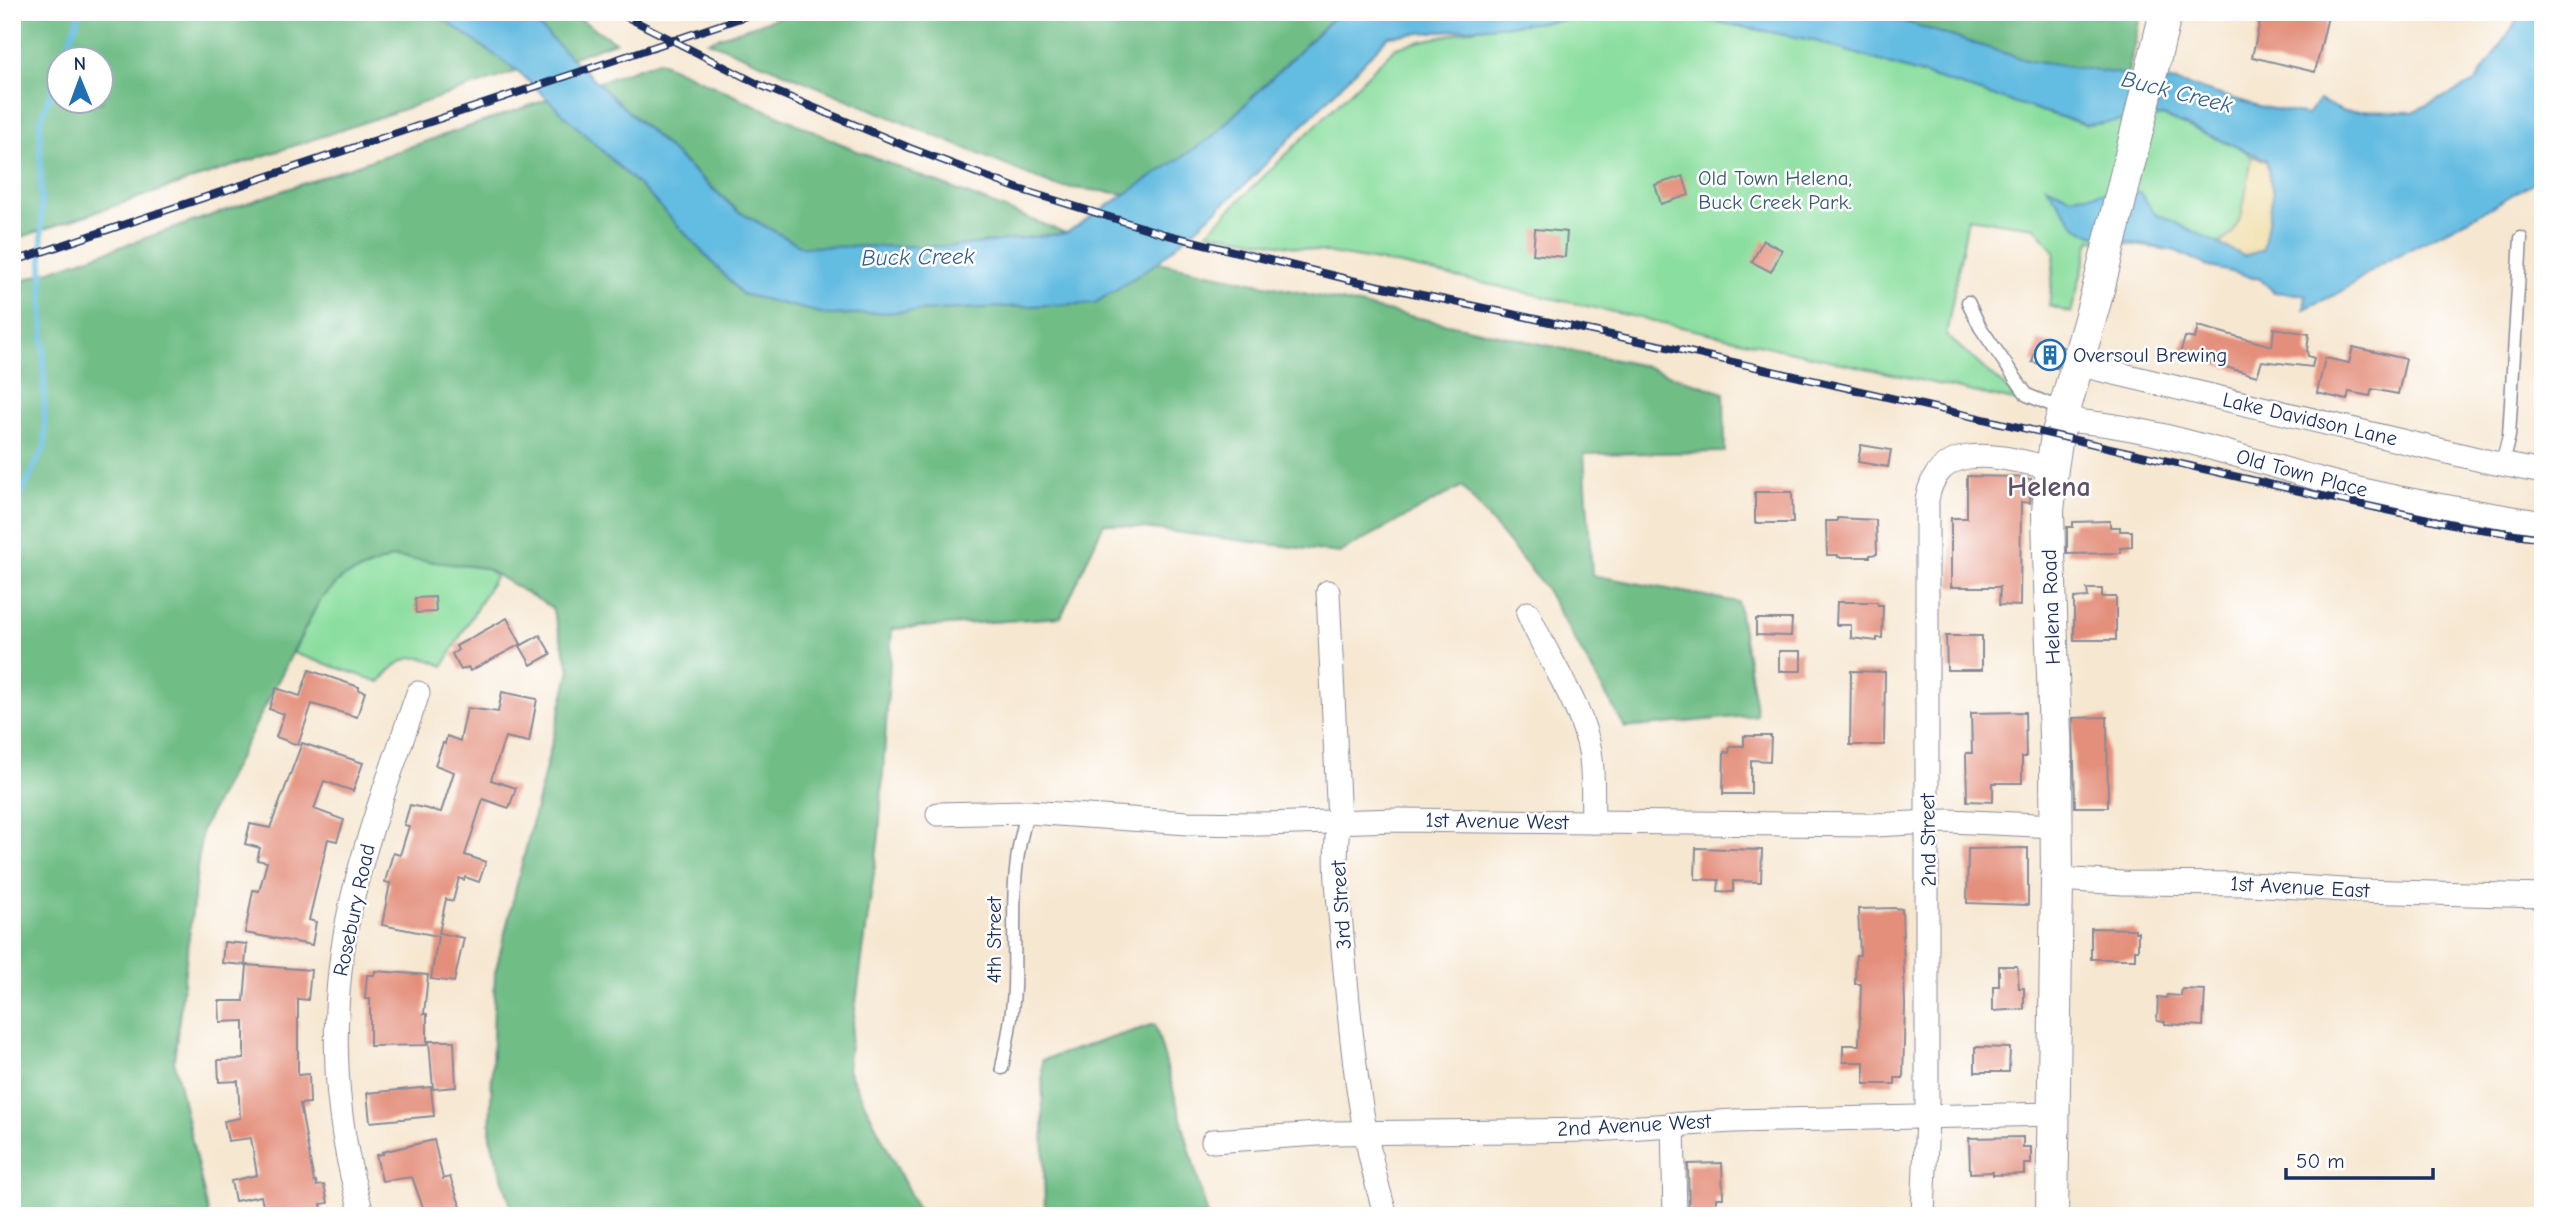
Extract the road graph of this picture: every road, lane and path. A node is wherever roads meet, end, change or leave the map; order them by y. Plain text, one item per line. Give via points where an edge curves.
1 (2165, 17) edge
2 (2522, 238) dead end
3 (1968, 302) dead end
4 (2077, 364) junction
5 (2063, 415) junction
6 (2502, 464) junction
7 (2052, 468) junction
8 (2543, 472) edge
9 (2543, 523) edge
10 (1328, 592) dead end
11 (1528, 613) dead end
12 (418, 693) dead end
13 (1028, 812) junction
14 (938, 814) dead end
15 (1339, 821) junction
16 (1593, 822) junction
17 (1928, 823) junction
18 (2057, 825) junction
19 (2057, 879) junction
20 (2543, 896) edge
21 (1002, 1068) dead end
22 (2055, 1114) junction
23 (1927, 1117) junction
24 (1673, 1124) junction
25 (1366, 1133) junction
26 (1213, 1141) dead end
27 (362, 1216) edge
28 (1386, 1216) edge
29 (1675, 1216) edge
30 (1923, 1216) edge
31 (2052, 1216) edge

1 - 4 main road, Helena Road
2 - 6 lane via 2509,436
3 - 5 lane via 2027,395
4 - 5 main road, Helena Road
4 - 6 street, Lake Davidson Lane
5 - 7 main road, Helena Road
5 - 9 street, Old Town Place via 2359,488
6 - 8 street, Lake Davidson Lane
7 - 17 street, 2nd Street via 1979,456 1950,461 1933,477 1927,500
7 - 18 main road, Helena Road via 2048,512
10 - 15 street, 3rd Street
11 - 16 street via 1583,725 1590,752
12 - 27 street, Rosebury Road via 357,880 338,978 338,1084
13 - 14 street, 1st Avenue West
13 - 15 street, 1st Avenue West via 1188,822
13 - 21 lane, 4th Street via 1015,862 1014,990
15 - 16 street, 1st Avenue West
15 - 25 street, 3rd Street via 1336,839 1352,1054
16 - 17 street, 1st Avenue West
17 - 18 street, 1st Avenue West
17 - 23 street, 2nd Street
18 - 19 main road, Helena Road
19 - 20 street, 1st Avenue East
19 - 22 main road, Helena Road
22 - 23 street, 2nd Avenue West
22 - 31 main road, Helena Road
23 - 24 street, 2nd Avenue West
23 - 30 street, 2nd Street
24 - 25 street, 2nd Avenue West via 1595,1130
24 - 29 street
25 - 26 street, 2nd Avenue West
25 - 28 street, 3rd Street

